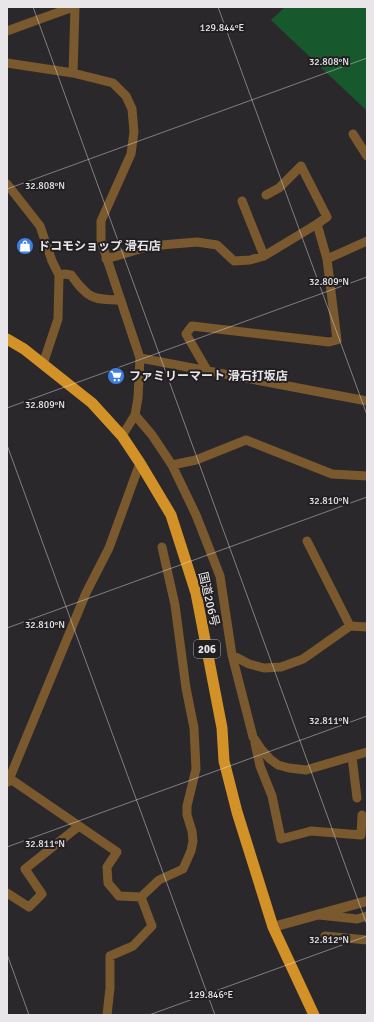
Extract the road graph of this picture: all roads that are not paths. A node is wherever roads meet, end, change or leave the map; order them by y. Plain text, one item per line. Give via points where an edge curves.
1 (74, 7) edge
2 (7, 31) edge
3 (7, 63) edge
4 (73, 72) junction
5 (353, 134) dead end
6 (367, 156) edge
7 (7, 184) edge
8 (266, 195) dead end
9 (242, 201) dead end
10 (316, 224) junction
11 (367, 241) edge
12 (264, 256) junction
13 (106, 259) junction
14 (327, 259) junction
15 (59, 275) junction
16 (121, 300) junction
17 (7, 339) edge
18 (140, 358) junction
19 (43, 364) junction
20 (208, 370) junction
21 (367, 401) edge
22 (135, 415) junction
23 (122, 436) junction
24 (140, 463) junction
25 (172, 465) junction
26 (367, 476) edge
27 (307, 541) dead end
28 (162, 547) dead end
29 (350, 626) junction
30 (367, 627) edge
31 (232, 655) junction
32 (253, 736) junction
33 (367, 752) edge
34 (352, 756) junction
35 (8, 781) edge
36 (357, 798) dead end
37 (362, 815) dead end
38 (79, 826) junction
39 (7, 893) edge
40 (141, 897) junction
41 (367, 901) edge
42 (316, 915) junction
43 (367, 916) edge
44 (273, 927) junction
45 (325, 936) dead end
46 (367, 940) edge
47 (107, 1015) edge
48 (314, 1015) edge

1 - 2 street
1 - 4 street
3 - 4 street
4 - 13 street via 113,83 126,96 132,109 134,132 131,154 101,221 101,241
5 - 6 street
7 - 15 street via 40,226
8 - 10 street via 279,188 301,166 327,216
9 - 12 street
10 - 12 street
10 - 14 street
11 - 14 street
12 - 13 street via 234,261 217,245 196,242 150,246
13 - 16 street
14 - 20 street via 337,340 329,342 192,326 186,334
15 - 16 street via 71,275 83,292 93,297
15 - 19 street via 58,319
16 - 18 street
17 - 19 highway, 国道206号 / 206
18 - 20 street
18 - 22 street
19 - 23 highway, 国道206号 / 206 via 92,403
20 - 21 street
22 - 23 street
22 - 25 street
23 - 24 highway, 国道206号 / 206
24 - 35 street via 108,548 86,593
24 - 44 highway, 国道206号 / 206 via 171,515 196,593 222,728 224,761
25 - 26 street via 196,460 246,440 332,474
25 - 31 street via 196,515 220,576
27 - 29 street
28 - 40 street via 194,728 196,769 187,806 192,841 191,851 183,869 160,880
29 - 30 street
29 - 31 street via 303,658 281,667 264,668
31 - 32 street
32 - 34 street via 270,759 289,768 306,770
32 - 37 street via 260,766 272,796 281,839 311,831 362,835
33 - 34 street
34 - 36 street
35 - 38 street
38 - 39 street via 25,869 42,894 29,907
38 - 40 street via 117,852 107,867 108,883 119,896
40 - 47 street via 152,926 133,946 110,956
41 - 42 street
42 - 43 street via 357,919
42 - 44 street
44 - 48 highway, 国道206号 / 206
45 - 46 street

